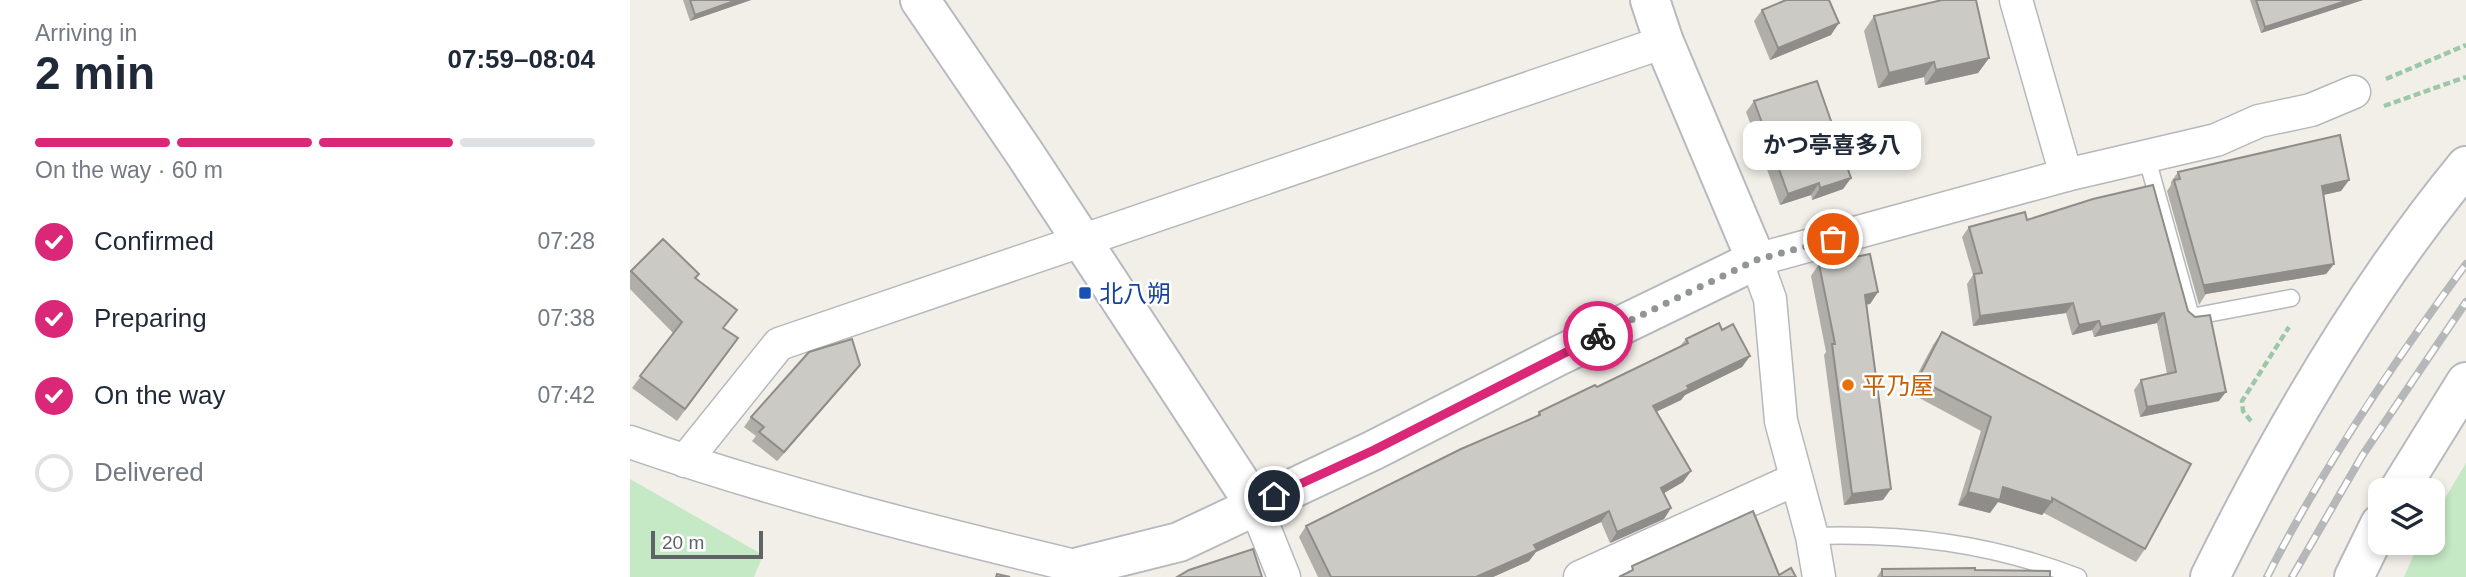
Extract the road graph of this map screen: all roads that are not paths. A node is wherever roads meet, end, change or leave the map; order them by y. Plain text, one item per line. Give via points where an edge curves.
1 (920, 0) edge
2 (1650, 0) edge
3 (2016, 0) edge
4 (1664, 42) junction
5 (2365, 101) road end
6 (2146, 155) junction
7 (2466, 166) edge
8 (2066, 176) junction
9 (1079, 240) junction
10 (1756, 260) junction
11 (2291, 298) road end
12 (2466, 382) edge
13 (630, 442) edge
14 (685, 461) junction
15 (2406, 478) edge
16 (1796, 479) junction
17 (1255, 505) junction
18 (1812, 536) junction
19 (2368, 548) edge
20 (1078, 572) edge
21 (1284, 577) edge
22 (1580, 577) edge
23 (1819, 577) edge
24 (2078, 577) edge
25 (2210, 577) edge
26 (2354, 577) edge

1 - 9 street
2 - 4 street
3 - 8 street
4 - 9 street
4 - 10 street
5 - 6 street via 2259,121 2216,140
6 - 8 street
6 - 11 lane via 2191,317
7 - 25 street via 2357,315 2257,486
8 - 10 street
9 - 14 street via 779,344
9 - 17 street
10 - 16 street via 1770,299 1781,421
10 - 17 street
12 - 15 street
13 - 14 street
14 - 20 street
16 - 18 street
16 - 22 street
17 - 20 street via 1178,542
17 - 21 street
18 - 23 street
18 - 24 lane via 1868,534 1939,540 1994,550
19 - 26 street

